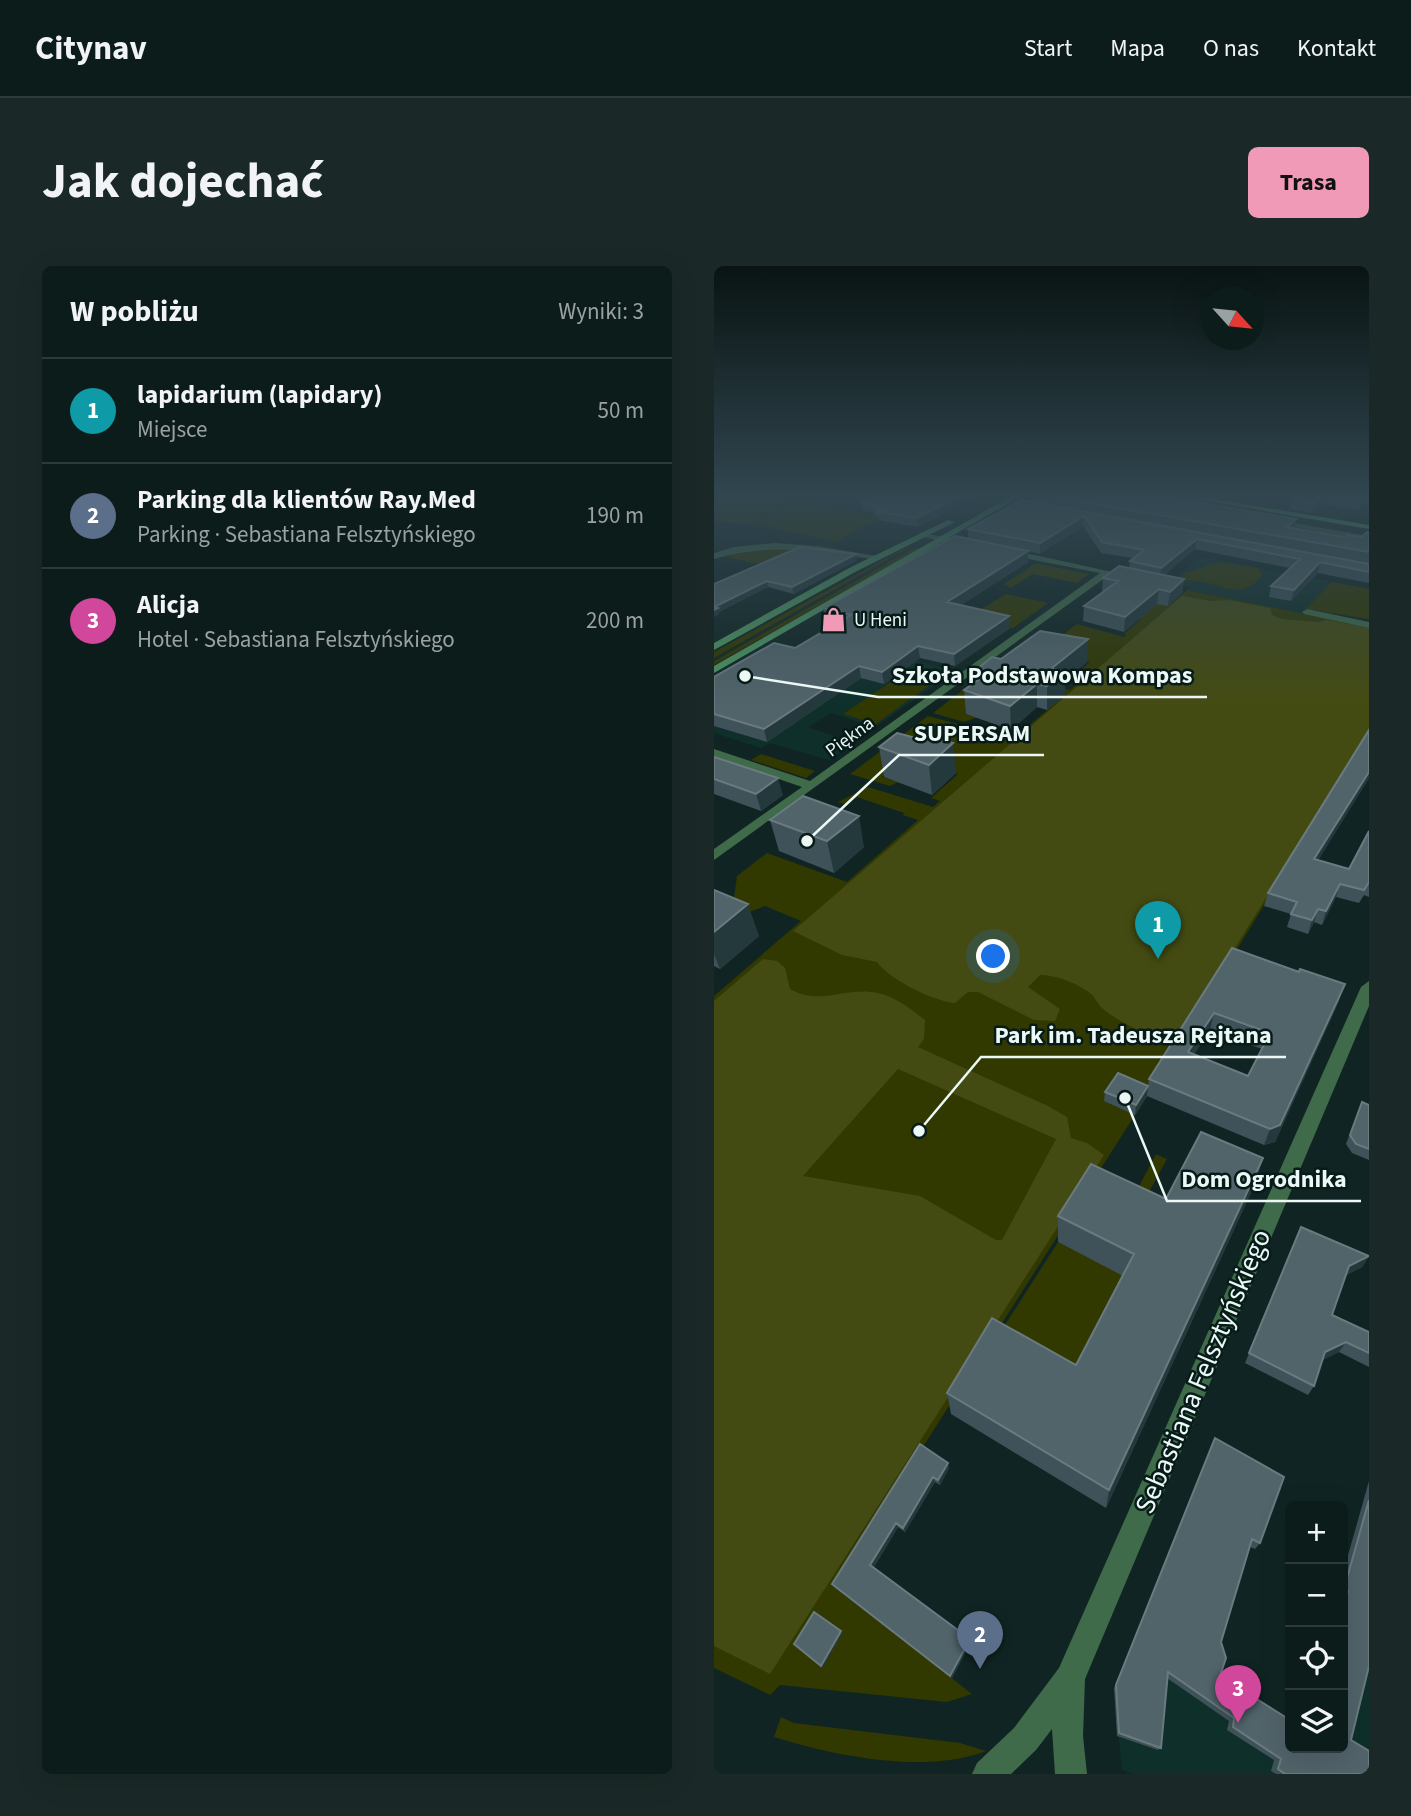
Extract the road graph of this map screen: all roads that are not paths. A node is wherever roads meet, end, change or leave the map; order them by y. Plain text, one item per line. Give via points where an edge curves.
1 (861, 565) edge
2 (896, 565) edge
3 (1074, 565) edge
4 (1107, 572) junction
5 (1124, 576) edge
6 (1307, 612) dead end
7 (1369, 625) edge
8 (714, 647) edge
9 (714, 670) edge
10 (714, 753) edge
11 (810, 785) junction
12 (714, 856) edge
13 (1369, 986) edge
14 (1070, 1679) junction
15 (988, 1774) edge
16 (1071, 1774) edge

1 - 8 main road
2 - 9 main road
3 - 4 street
4 - 5 street
4 - 11 street, Piękna
6 - 7 street
10 - 11 street
11 - 12 street, Piękna
13 - 14 street, Sebastiana Felsztyńskiego
14 - 15 street, Sebastiana Felsztyńskiego via 1025,1739
14 - 16 street, Sebastiana Felsztyńskiego via 1067,1736

